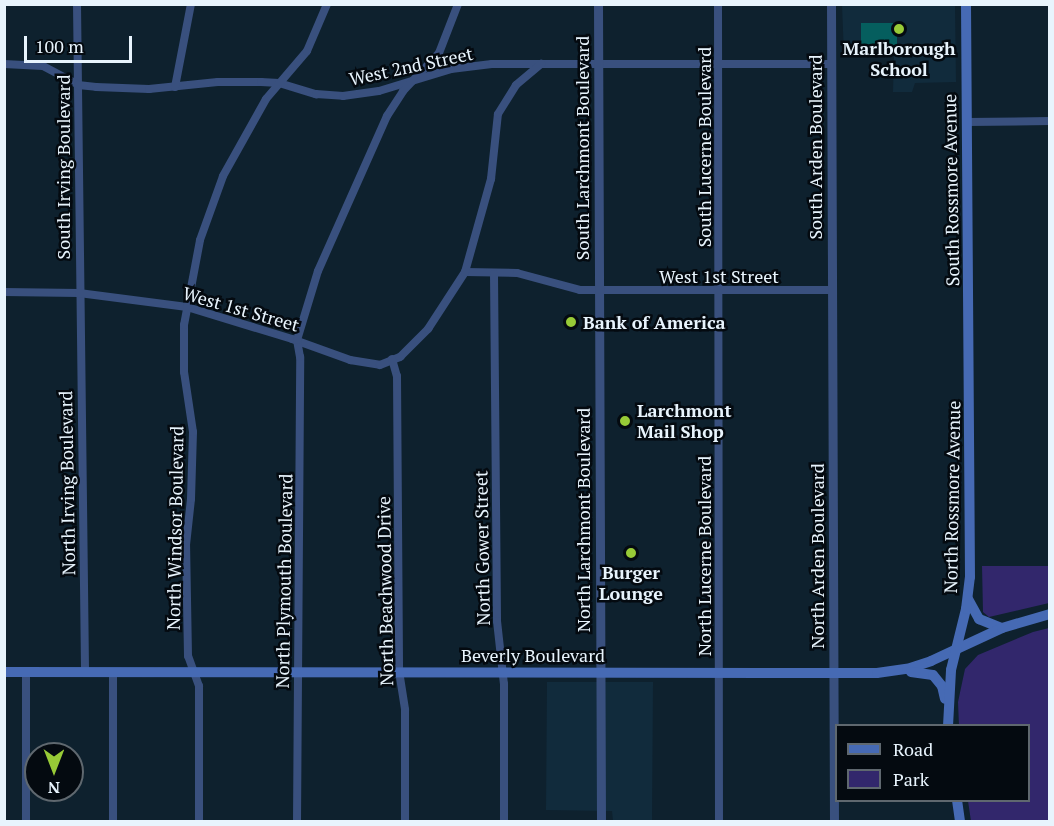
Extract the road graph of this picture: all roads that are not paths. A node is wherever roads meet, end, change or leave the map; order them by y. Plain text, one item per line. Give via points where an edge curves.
1 (77, 4) edge
2 (191, 4) edge
3 (327, 4) edge
4 (458, 4) edge
5 (598, 4) edge
6 (718, 4) edge
7 (831, 4) edge
8 (966, 4) edge
9 (4, 64) edge
10 (541, 64) junction
11 (598, 64) junction
12 (719, 64) junction
13 (832, 64) junction
14 (417, 79) junction
15 (279, 83) junction
16 (78, 85) junction
17 (175, 87) junction
18 (1050, 121) edge
19 (967, 122) junction
20 (465, 272) junction
21 (494, 274) junction
22 (718, 290) junction
23 (832, 290) junction
24 (599, 291) junction
25 (4, 292) edge
26 (79, 292) junction
27 (969, 302) joint
28 (187, 307) junction
29 (297, 340) junction
30 (392, 359) junction
31 (968, 598) junction
32 (1050, 614) edge
33 (1002, 628) junction
34 (957, 650) junction
35 (299, 671) junction
36 (399, 671) junction
37 (503, 671) junction
38 (4, 672) edge
39 (26, 672) junction
40 (85, 672) junction
41 (113, 672) junction
42 (194, 672) junction
43 (600, 672) junction
44 (719, 673) junction
45 (834, 673) junction
46 (877, 673) junction
47 (948, 722) edge
48 (957, 802) edge
49 (26, 822) edge
50 (113, 822) edge
51 (199, 822) edge
52 (297, 822) edge
53 (405, 822) edge
54 (504, 822) edge
55 (601, 822) edge
56 (720, 822) edge
57 (834, 822) edge
58 (960, 822) edge

1 - 16 street, South Irving Boulevard
2 - 17 street
3 - 15 street, North Windsor Boulevard via 307,51
4 - 14 street via 439,53
5 - 11 street, South Larchmont Boulevard
6 - 12 street, South Lucerne Boulevard
7 - 13 street, South Arden Boulevard
8 - 19 main road, South Rossmore Avenue
9 - 16 street, West 2nd Street via 43,66
10 - 11 street, West 2nd Street
10 - 14 street, West 2nd Street via 492,64 451,69
10 - 20 street via 516,85 498,114 491,179
11 - 12 street, West 2nd Street
11 - 24 street, South Larchmont Boulevard
12 - 13 street, West 2nd Street
12 - 22 street, South Lucerne Boulevard
13 - 23 street, South Arden Boulevard
14 - 15 street, West 2nd Street via 379,91 343,96 316,94
14 - 29 street via 403,91 387,116 318,271
15 - 17 street, West 2nd Street via 218,82
15 - 28 street, North Windsor Boulevard via 266,99 218,186 200,240
16 - 17 street, West 2nd Street via 123,89
16 - 26 street, South Irving Boulevard
18 - 19 street
19 - 27 main road, South Rossmore Avenue
20 - 21 street, West 1st Street
20 - 30 street via 428,329 411,348
21 - 24 street, West 1st Street via 517,273 571,289
21 - 37 street, North Gower Street via 497,621
22 - 23 street, West 1st Street
22 - 24 street, West 1st Street
22 - 44 street, North Lucerne Boulevard
23 - 45 street, North Arden Boulevard
24 - 43 street, North Larchmont Boulevard
25 - 26 street, West 1st Street
26 - 28 street, West 1st Street
26 - 40 street, North Irving Boulevard
27 - 31 main road, North Rossmore Avenue
28 - 29 street, West 1st Street
28 - 42 street, North Windsor Boulevard via 183,349 193,432 186,545 188,656
29 - 30 street, West 1st Street via 369,365
29 - 35 street, North Plymouth Boulevard
30 - 36 street, North Beachwood Drive via 397,374
31 - 33 main road via 980,619
31 - 34 main road, North Rossmore Avenue
32 - 33 main road, Beverly Boulevard
33 - 34 main road, Beverly Boulevard
34 - 46 main road, Beverly Boulevard via 920,665
34 - 47 main road, North Rossmore Avenue
35 - 36 main road, Beverly Boulevard
35 - 42 main road, Beverly Boulevard
35 - 52 street, North Plymouth Boulevard
36 - 37 main road, Beverly Boulevard
36 - 53 street, North Beachwood Drive via 405,710
37 - 43 main road, Beverly Boulevard
37 - 54 street, North Gower Street
38 - 39 main road, Beverly Boulevard
39 - 40 main road, Beverly Boulevard
39 - 49 street
40 - 41 main road, Beverly Boulevard
41 - 42 main road, Beverly Boulevard
41 - 50 street
42 - 51 street, North Windsor Boulevard via 199,686
43 - 44 main road, Beverly Boulevard
43 - 55 street, North Larchmont Boulevard
44 - 45 main road, Beverly Boulevard
44 - 56 street, North Lucerne Boulevard
45 - 46 main road, Beverly Boulevard
45 - 57 street, North Arden Boulevard
46 - 47 main road via 933,675 942,686
48 - 58 main road

